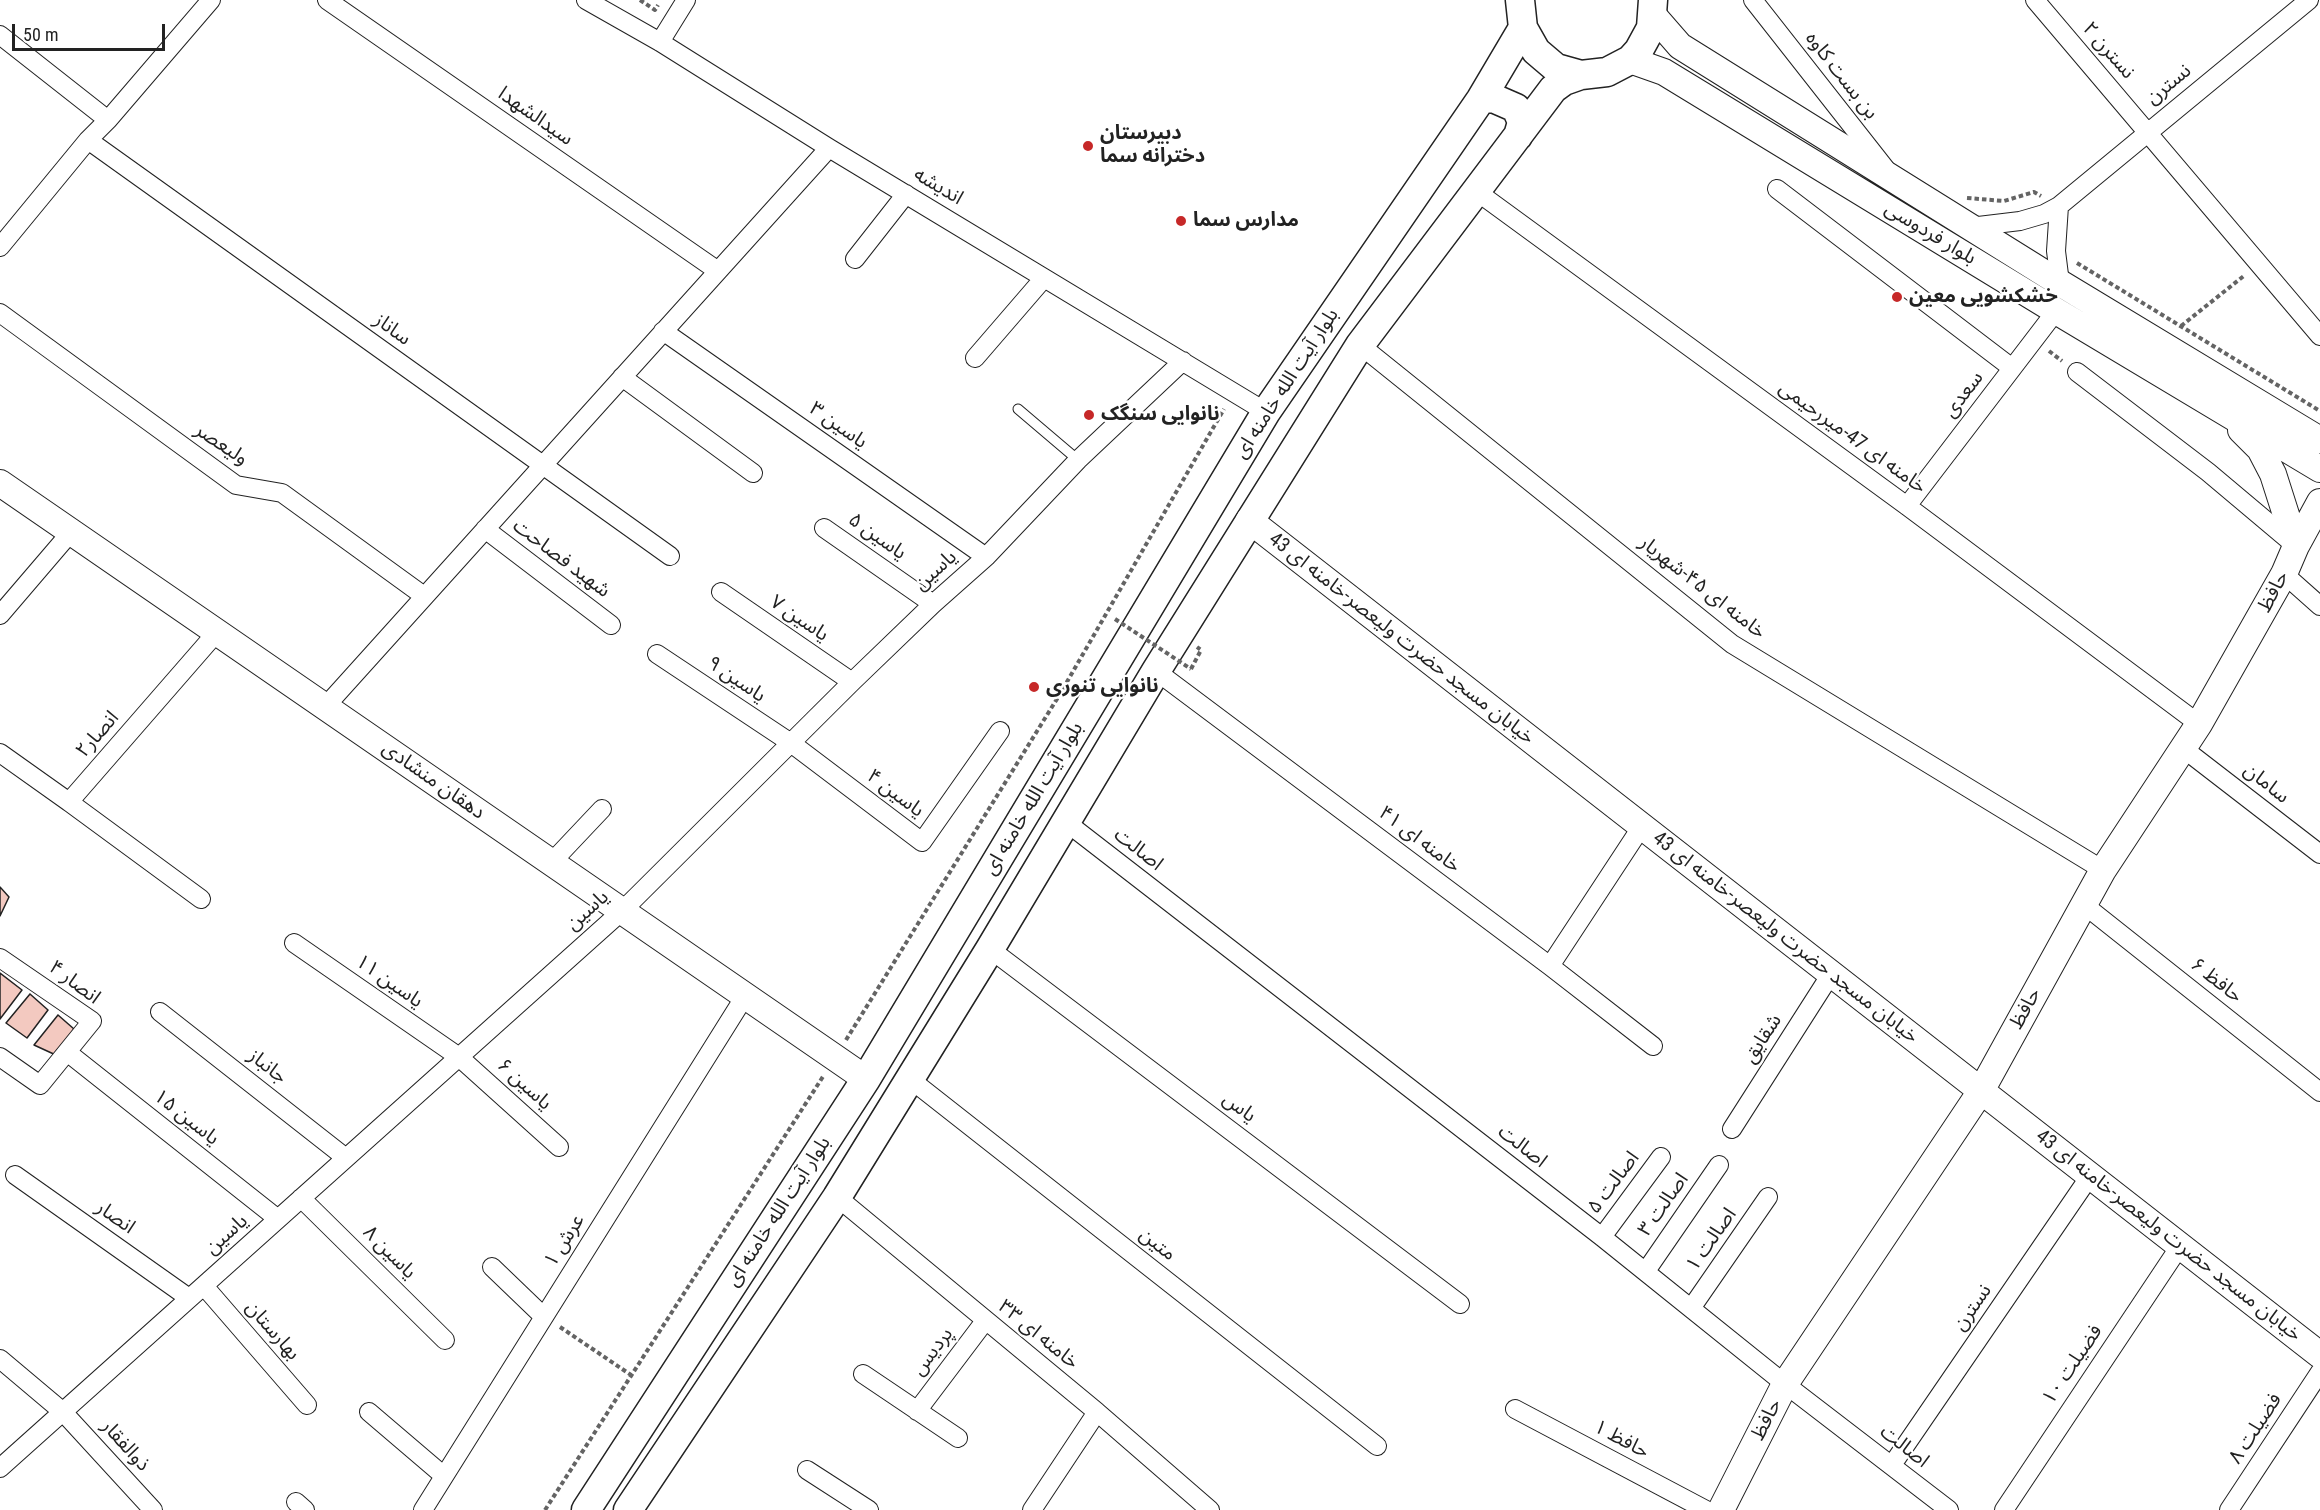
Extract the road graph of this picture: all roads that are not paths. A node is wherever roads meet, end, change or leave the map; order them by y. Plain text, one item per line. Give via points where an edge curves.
1 (211, 0) edge
2 (327, 0) edge
3 (586, 0) edge
4 (686, 0) edge
5 (1753, 0) edge
6 (2035, 0) edge
7 (2309, 0) edge
8 (1653, 7) edge
9 (1519, 8) edge
10 (0, 35) edge
11 (660, 42) junction
12 (1630, 60) junction
13 (1581, 75) junction
14 (1480, 99) junction
15 (108, 120) junction
16 (2147, 132) junction
17 (1518, 136) junction
18 (88, 140) junction
19 (829, 148) junction
20 (1893, 179) junction
21 (1777, 189) dead end
22 (1476, 191) junction
23 (906, 194) junction
24 (2059, 206) junction
25 (1970, 226) junction
26 (0, 247) edge
27 (855, 258) dead end
28 (718, 271) junction
29 (1044, 278) junction
30 (2060, 283) junction
31 (2056, 311) junction
32 (0, 313) edge
33 (663, 331) junction
34 (2320, 336) edge
35 (1360, 345) junction
36 (975, 358) dead end
37 (1183, 362) junction
38 (2012, 368) junction
39 (2077, 372) road end
40 (622, 377) junction
41 (1018, 409) dead end
42 (1266, 412) junction
43 (2224, 412) junction
44 (2320, 440) edge
45 (1078, 460) junction
46 (542, 465) junction
47 (2320, 469) edge
48 (753, 473) dead end
49 (0, 483) edge
50 (2320, 502) edge
51 (1907, 506) junction
52 (1249, 520) junction
53 (824, 528) dead end
54 (485, 529) junction
55 (71, 532) junction
56 (2296, 546) junction
57 (669, 556) dead end
58 (986, 557) junction
59 (2284, 574) junction
60 (721, 592) dead end
61 (424, 596) junction
62 (933, 604) junction
63 (2320, 606) edge
64 (0, 615) edge
65 (611, 625) dead end
66 (217, 632) junction
67 (657, 654) dead end
68 (1156, 671) junction
69 (852, 682) junction
70 (325, 707) junction
71 (2199, 724) junction
72 (1000, 731) dead end
73 (791, 743) junction
74 (2184, 748) junction
75 (0, 753) edge
76 (69, 802) junction
77 (602, 809) dead end
78 (1066, 822) junction
79 (1642, 826) junction
80 (2320, 854) edge
81 (551, 862) junction
82 (2103, 870) junction
83 (201, 899) dead end
84 (2083, 904) junction
85 (622, 911) junction
86 (294, 943) dead end
87 (990, 949) junction
88 (0, 958) edge
89 (1550, 966) junction
90 (1831, 974) junction
91 (745, 996) junction
92 (160, 1012) dead end
93 (1653, 1046) dead end
94 (67, 1052) junction
95 (459, 1057) junction
96 (2, 1063) edge
97 (866, 1079) junction
98 (910, 1079) junction
99 (1981, 1091) junction
100 (2320, 1092) edge
101 (1732, 1129) dead end
102 (559, 1147) dead end
103 (1662, 1157) dead end
104 (346, 1158) junction
105 (1719, 1164) dead end
106 (15, 1175) dead end
107 (2090, 1176) junction
108 (837, 1197) junction
109 (1768, 1197) dead end
110 (301, 1198) junction
111 (278, 1219) junction
112 (1602, 1237) junction
113 (2180, 1246) junction
114 (492, 1267) dead end
115 (1646, 1271) junction
116 (204, 1286) junction
117 (189, 1299) junction
118 (1460, 1304) dead end
119 (1692, 1307) junction
120 (544, 1317) junction
121 (985, 1321) junction
122 (445, 1341) dead end
123 (2320, 1355) edge
124 (0, 1359) edge
125 (2320, 1372) edge
126 (863, 1374) dead end
127 (1785, 1384) junction
128 (307, 1405) dead end
129 (1515, 1409) dead end
130 (917, 1411) junction
131 (63, 1412) junction
132 (369, 1412) dead end
133 (1097, 1412) junction
134 (958, 1438) dead end
135 (1377, 1446) dead end
136 (1892, 1465) junction
137 (0, 1468) edge
138 (807, 1470) dead end
139 (444, 1476) junction
140 (153, 1510) edge
141 (423, 1510) edge
142 (586, 1510) edge
143 (628, 1510) edge
144 (869, 1510) edge
145 (1032, 1510) edge
146 (1210, 1510) edge
147 (1706, 1510) edge
148 (1720, 1510) edge
149 (1949, 1510) edge
150 (2004, 1510) edge
151 (2229, 1510) edge

1 - 15 street
2 - 28 street, سیدالشهدا
3 - 11 street, اندیشه
4 - 11 street
5 - 20 street, بن بست کاوه
6 - 16 street, نسترن ۲
7 - 16 street, نسترن
8 - 12 main road via 1646,40
8 - 20 street, بلوار فردوسی via 1680,46
9 - 13 main road via 1536,51 1568,73
9 - 14 main road, بلوار آیت الله خامنه ای
10 - 15 street
11 - 19 street, اندیشه
12 - 13 main road via 1607,72
12 - 31 street, بلوار فردوسی via 1664,72
13 - 17 main road, بلوار آیت الله خامنه ای via 1553,89
14 - 17 main road via 1493,98 1516,108 1522,122
14 - 42 main road, بلوار آیت الله خامنه ای
15 - 18 street
16 - 24 street, نسترن
16 - 34 street, نسترن ۲
17 - 22 main road, بلوار آیت الله خامنه ای
18 - 26 street
18 - 46 street, ساناز
19 - 23 street, اندیشه
19 - 28 street
20 - 25 street, بلوار فردوسی
21 - 38 street
22 - 35 main road, بلوار آیت الله خامنه ای
22 - 51 street, خامنه ای 47-میررحیمی
23 - 27 street
23 - 29 street, اندیشه
24 - 25 street, نسترن via 2020,221
24 - 30 street via 2056,251
25 - 30 street, بلوار فردوسی
28 - 33 street
29 - 36 street
29 - 37 street, اندیشه
30 - 44 street, بلوار فردوسی
31 - 38 street, سعدی
31 - 43 street, بلوار فردوسی
32 - 61 street, ولیعصر via 236,485 282,492
33 - 40 street
33 - 58 street, یاسین ۳
35 - 52 main road, بلوار آیت الله خامنه ای
35 - 82 street, خامنه ای ۴۵-شهریار via 1732,644
37 - 42 street, اندیشه
37 - 45 street, یاسین
38 - 51 street, سعدی
39 - 56 street via 2208,471
40 - 46 street
40 - 48 street
41 - 45 lane
42 - 97 main road, بلوار آیت الله خامنه ای
43 - 47 street, بلوار فردوسی
43 - 56 street via 2260,450 2273,474
45 - 58 street, یاسین
46 - 54 street
46 - 57 street, ساناز
49 - 55 street, دهقان منشادی
50 - 56 street, حافظ
51 - 71 street, خامنه ای 47-میررحیمی
52 - 68 main road, بلوار آیت الله خامنه ای
52 - 79 street, خیابان مسجد حضرت ولیعصر-خامنه ای 43
53 - 62 street, یاسین ۵
54 - 61 street
54 - 65 street, شهید فصاحت
55 - 64 street
55 - 66 street, دهقان منشادی
56 - 59 street, حافظ
58 - 62 street, یاسین
59 - 63 street
59 - 71 street, حافظ
60 - 69 street, یاسین ۷
61 - 70 street
62 - 69 street, یاسین
66 - 70 street, دهقان منشادی
66 - 76 street, انصار۲
67 - 73 street, یاسین ۹
68 - 78 main road, بلوار آیت الله خامنه ای
68 - 89 street, خامنه ای ۴۱
69 - 73 street, یاسین
70 - 81 street, دهقان منشادی
71 - 74 street, حافظ
72 - 73 street, یاسین ۴ via 922,842
73 - 85 street, یاسین
74 - 80 street, سامان
74 - 82 street, حافظ
75 - 76 street
76 - 83 street
77 - 81 street
78 - 87 main road, بلوار آیت الله خامنه ای
78 - 112 street, اصالت
79 - 89 street
79 - 90 street, خیابان مسجد حضرت ولیعصر-خامنه ای 43
81 - 85 street, دهقان منشادی
82 - 84 street, حافظ
84 - 99 street, حافظ
84 - 100 street, حافظ ۶
85 - 91 street, دهقان منشادی
85 - 95 street, یاسین
86 - 95 street, یاسین ۱۱
87 - 98 main road, بلوار آیت الله خامنه ای
87 - 118 street, یاس
88 - 94 street, انصار ۴ via 92,1021
89 - 93 street, خامنه ای ۴۱
90 - 99 street, خیابان مسجد حضرت ولیعصر-خامنه ای 43
90 - 101 street, شقایق
91 - 97 street, دهقان منشادی
91 - 120 street, عرش ۱
92 - 104 street, جانباز
94 - 96 street via 40,1085
94 - 111 street, یاسین ۱۵
95 - 102 street, یاسین ۶
95 - 104 street, یاسین
97 - 142 main road, بلوار آیت الله خامنه ای
98 - 108 main road, بلوار آیت الله خامنه ای
98 - 135 street, متین
99 - 107 street, خیابان مسجد حضرت ولیعصر-خامنه ای 43
99 - 127 street, حافظ
103 - 112 street, اصالت ۵
104 - 110 street, یاسین
105 - 115 street, اصالت ۳
106 - 117 street, انصار
107 - 113 street, خیابان مسجد حضرت ولیعصر-خامنه ای 43
107 - 136 street, نسترن
108 - 121 street, خامنه ای ۳۳
108 - 143 main road, بلوار آیت الله خامنه ای
109 - 119 street, اصالت ۱
110 - 111 street, یاسین
110 - 122 street, یاسین ۸
111 - 116 street, یاسین
112 - 115 street, اصالت
113 - 123 street, خیابان مسجد حضرت ولیعصر-خامنه ای 43
113 - 150 street, فضیلت ۱۰
114 - 120 street
115 - 119 street, اصالت
116 - 117 street, یاسین
116 - 128 street, بهارستان
117 - 131 street, یاسین
119 - 127 street, اصالت
120 - 139 street, عرش ۱
121 - 130 street, پردیس
121 - 133 street, خامنه ای ۳۳
124 - 131 street
125 - 151 street, فضیلت ۸
126 - 130 street
127 - 136 street, اصالت
127 - 148 street, حافظ
129 - 147 street, حافظ ۱
130 - 134 street
131 - 137 street, یاسین
131 - 140 street, ذوالفقار
132 - 139 street
133 - 145 street
133 - 146 street, خامنه ای ۳۳
136 - 149 street, اصالت
138 - 144 street
139 - 141 street, عرش ۱

